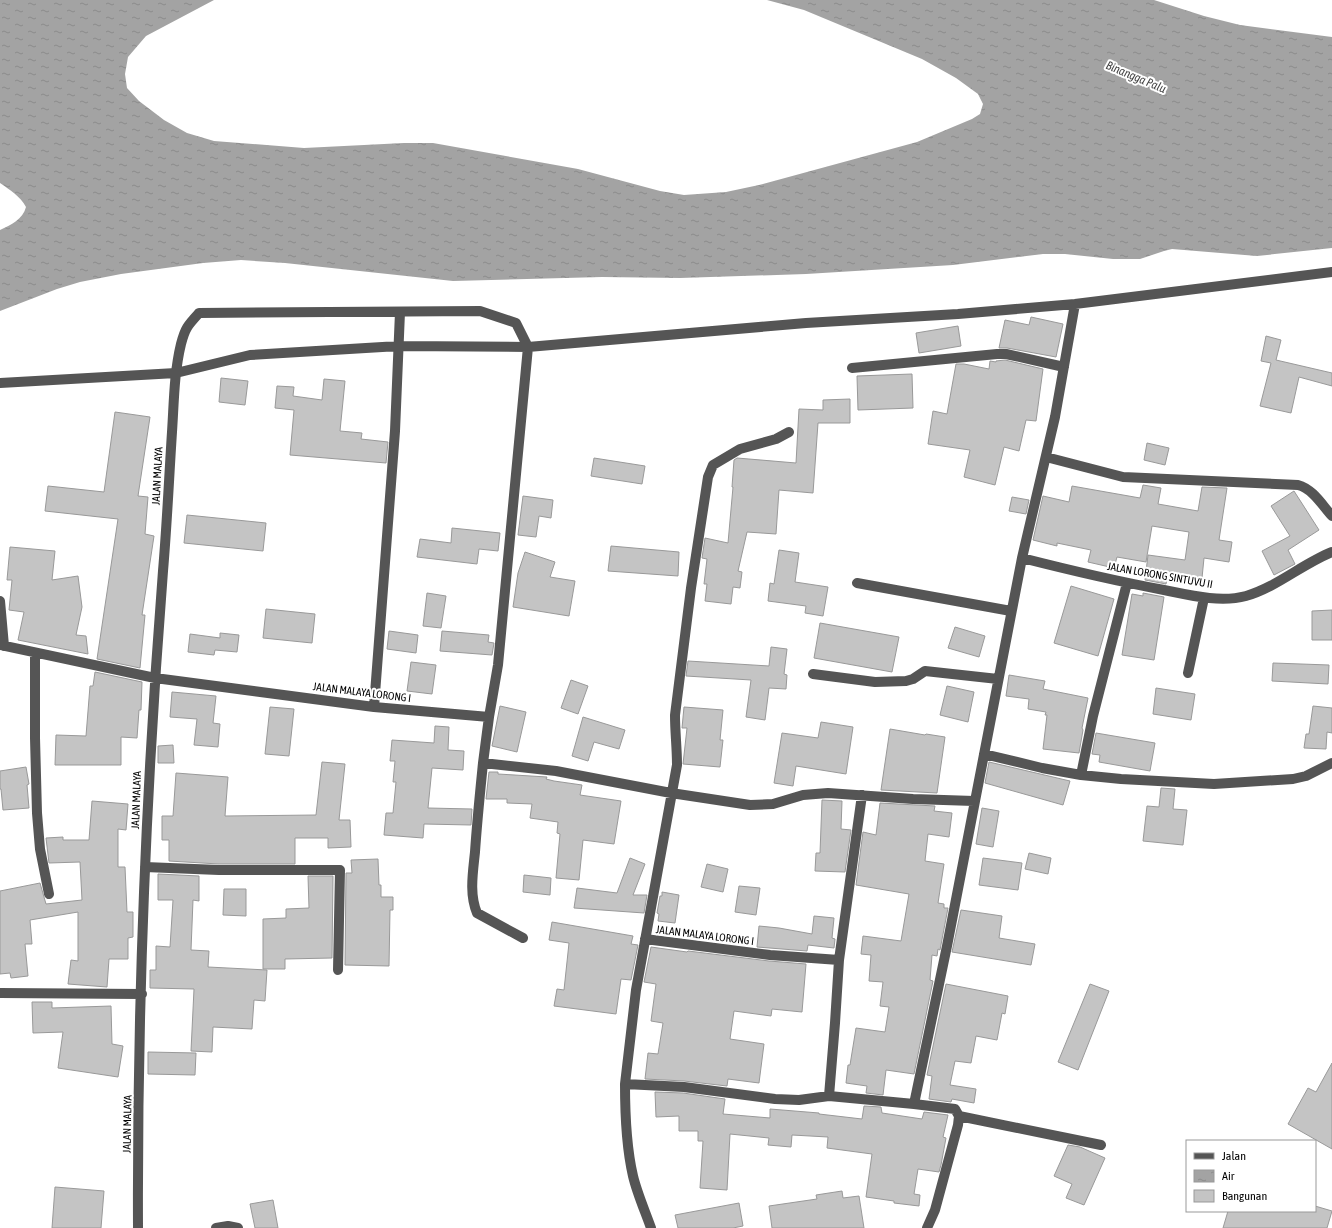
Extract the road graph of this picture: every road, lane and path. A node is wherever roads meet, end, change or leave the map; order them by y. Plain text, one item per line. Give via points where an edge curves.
1 (1332, 272) edge
2 (1075, 304) junction
3 (400, 312) junction
4 (399, 346) junction
5 (528, 347) junction
6 (1064, 367) junction
7 (852, 368) dead end
8 (176, 373) junction
9 (0, 383) edge
10 (789, 432) dead end
11 (1046, 457) junction
12 (1332, 516) edge
13 (1332, 552) edge
14 (1022, 558) junction
15 (857, 583) dead end
16 (1128, 583) junction
17 (1204, 598) junction
18 (0, 601) edge
19 (1011, 611) junction
20 (2, 646) edge
21 (35, 653) junction
22 (1188, 673) dead end
23 (813, 674) dead end
24 (155, 678) junction
25 (998, 679) junction
26 (374, 707) junction
27 (489, 717) junction
28 (984, 754) junction
29 (483, 763) junction
30 (1332, 763) edge
31 (1081, 774) junction
32 (671, 793) junction
33 (862, 795) junction
34 (974, 801) junction
35 (145, 867) junction
36 (49, 894) dead end
37 (523, 938) dead end
38 (645, 939) junction
39 (839, 960) junction
40 (338, 970) dead end
41 (0, 993) edge
42 (142, 994) junction
43 (626, 1084) junction
44 (829, 1096) junction
45 (914, 1104) junction
46 (959, 1116) junction
47 (1101, 1145) dead end
48 (138, 1228) edge
49 (216, 1228) edge
50 (238, 1228) edge
51 (651, 1228) edge
52 (927, 1228) edge

1 - 2 street
2 - 5 street
2 - 6 street
3 - 4 street
3 - 5 street, JALAN MALAYA via 480,311 516,323
3 - 8 street, JALAN MALAYA via 199,313 187,326 181,342
4 - 5 street
4 - 8 street via 250,355
4 - 26 street
5 - 27 street via 498,665
6 - 7 street via 998,354
6 - 11 street
8 - 9 street
8 - 24 street, JALAN MALAYA
10 - 32 street, JALAN MALAYA LORONG I via 729,455 713,465 708,477 675,715 677,765
11 - 12 street via 1123,477 1298,484 1314,495
11 - 14 street
13 - 17 street, JALAN LORONG SINTUVU II via 1281,581 1247,596
14 - 16 street, JALAN LORONG SINTUVU II
14 - 19 street
15 - 19 street
16 - 17 street, JALAN LORONG SINTUVU II
16 - 31 street via 1093,716
17 - 22 street
18 - 20 street
19 - 25 street
20 - 21 street, JALAN MALAYA LORONG I
21 - 24 street, JALAN MALAYA LORONG I
21 - 36 street via 37,813 40,849
23 - 25 street via 874,682 906,681 925,671
24 - 26 street, JALAN MALAYA LORONG I
24 - 35 street, JALAN MALAYA
25 - 28 street
26 - 27 street, JALAN MALAYA LORONG I
27 - 29 street
28 - 31 street
28 - 34 street
29 - 32 street via 556,771
29 - 37 street via 472,892 477,913
30 - 31 street via 1306,776 1289,780 1214,784 1121,780
32 - 33 street via 750,805 773,804 803,795
32 - 38 street, JALAN MALAYA LORONG I
33 - 34 street
33 - 39 street
34 - 45 street
35 - 40 street via 339,870
35 - 42 street, JALAN MALAYA
38 - 39 street, JALAN MALAYA LORONG I via 770,955
38 - 43 street via 636,990
39 - 44 street
41 - 42 street
42 - 48 street, JALAN MALAYA
43 - 44 street via 684,1087 799,1100
43 - 51 street via 628,1152 633,1177
44 - 45 street
45 - 46 street via 955,1109
46 - 47 street
46 - 52 street via 935,1210
49 - 50 street

